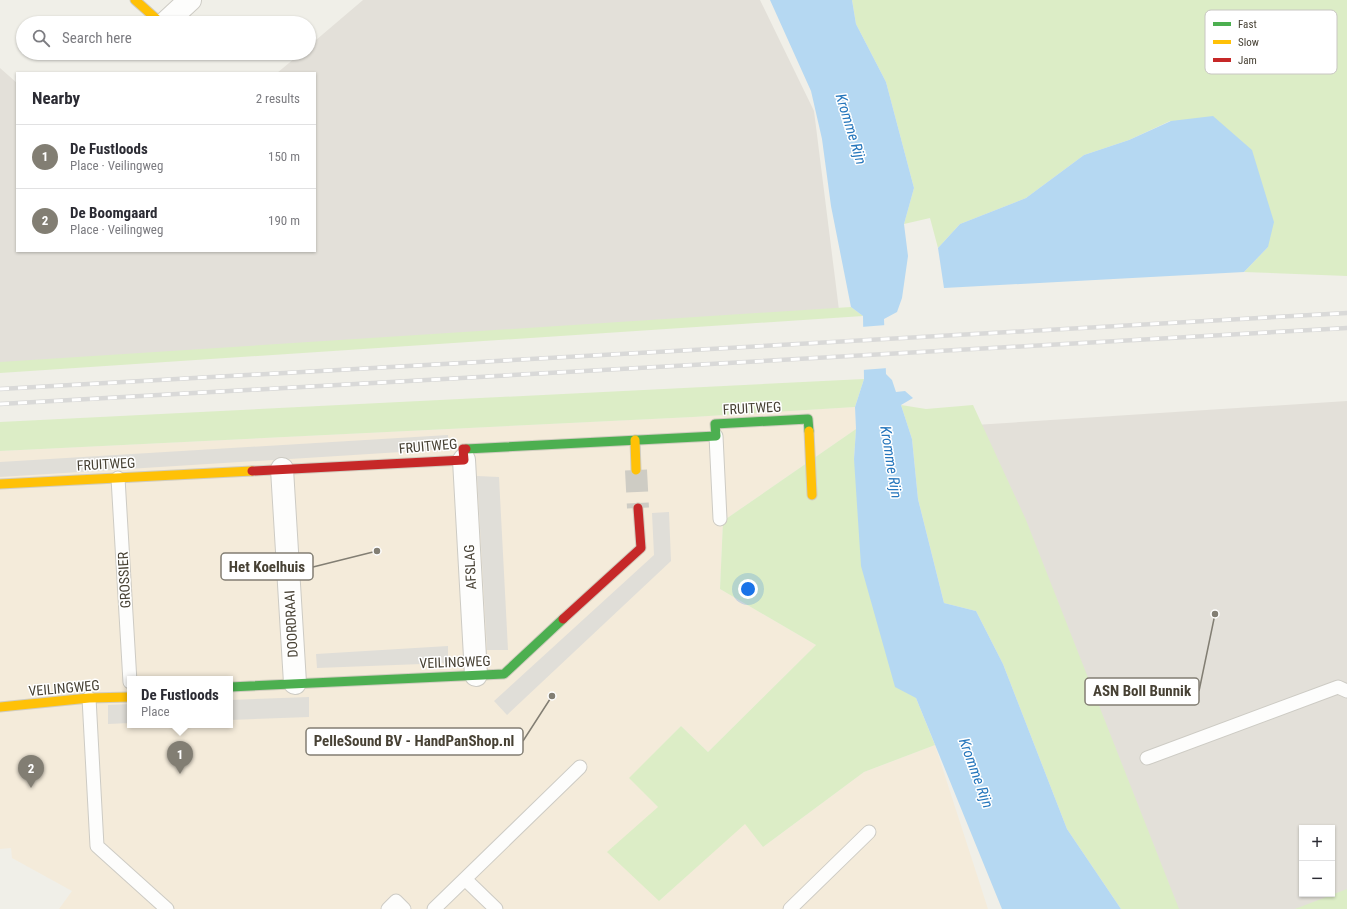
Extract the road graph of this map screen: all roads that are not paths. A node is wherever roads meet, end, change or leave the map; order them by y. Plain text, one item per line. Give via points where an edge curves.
1 (135, 0) edge
2 (190, 0) edge
3 (153, 16) edge
4 (173, 16) edge
5 (716, 436) junction
6 (635, 440) junction
7 (464, 460) junction
8 (282, 469) junction
9 (636, 470) tunnel mouth
10 (118, 478) junction
11 (0, 484) edge
12 (812, 495) dead end
13 (638, 508) tunnel mouth
14 (720, 519) dead end
15 (476, 675) junction
16 (130, 676) edge
17 (295, 683) junction
18 (233, 687) edge
19 (1347, 691) edge
20 (127, 697) edge
21 (89, 698) junction
22 (0, 707) edge
23 (1147, 758) dead end
24 (580, 767) dead end
25 (869, 832) dead end
26 (465, 879) junction
27 (167, 909) edge
28 (388, 909) edge
29 (404, 909) edge
30 (434, 909) edge
31 (496, 909) edge
32 (790, 909) edge

1 - 3 street
2 - 4 street
5 - 6 street, FRUITWEG
5 - 12 street, FRUITWEG via 716,424 808,419
5 - 14 lane
6 - 7 street, FRUITWEG via 463,448
6 - 9 street
7 - 8 street, FRUITWEG
7 - 15 street, AFSLAG
8 - 10 street, FRUITWEG
8 - 17 street, DOORDRAAI
10 - 11 street, FRUITWEG
10 - 16 lane, GROSSIER
13 - 15 street, VEILINGWEG via 641,548 504,674
15 - 17 street, VEILINGWEG
17 - 18 street, VEILINGWEG
19 - 23 lane via 1338,687
20 - 21 street, VEILINGWEG
21 - 22 street, VEILINGWEG
21 - 27 lane via 97,846
24 - 26 lane
25 - 32 lane
26 - 30 lane
26 - 31 lane
28 - 29 lane via 396,901

